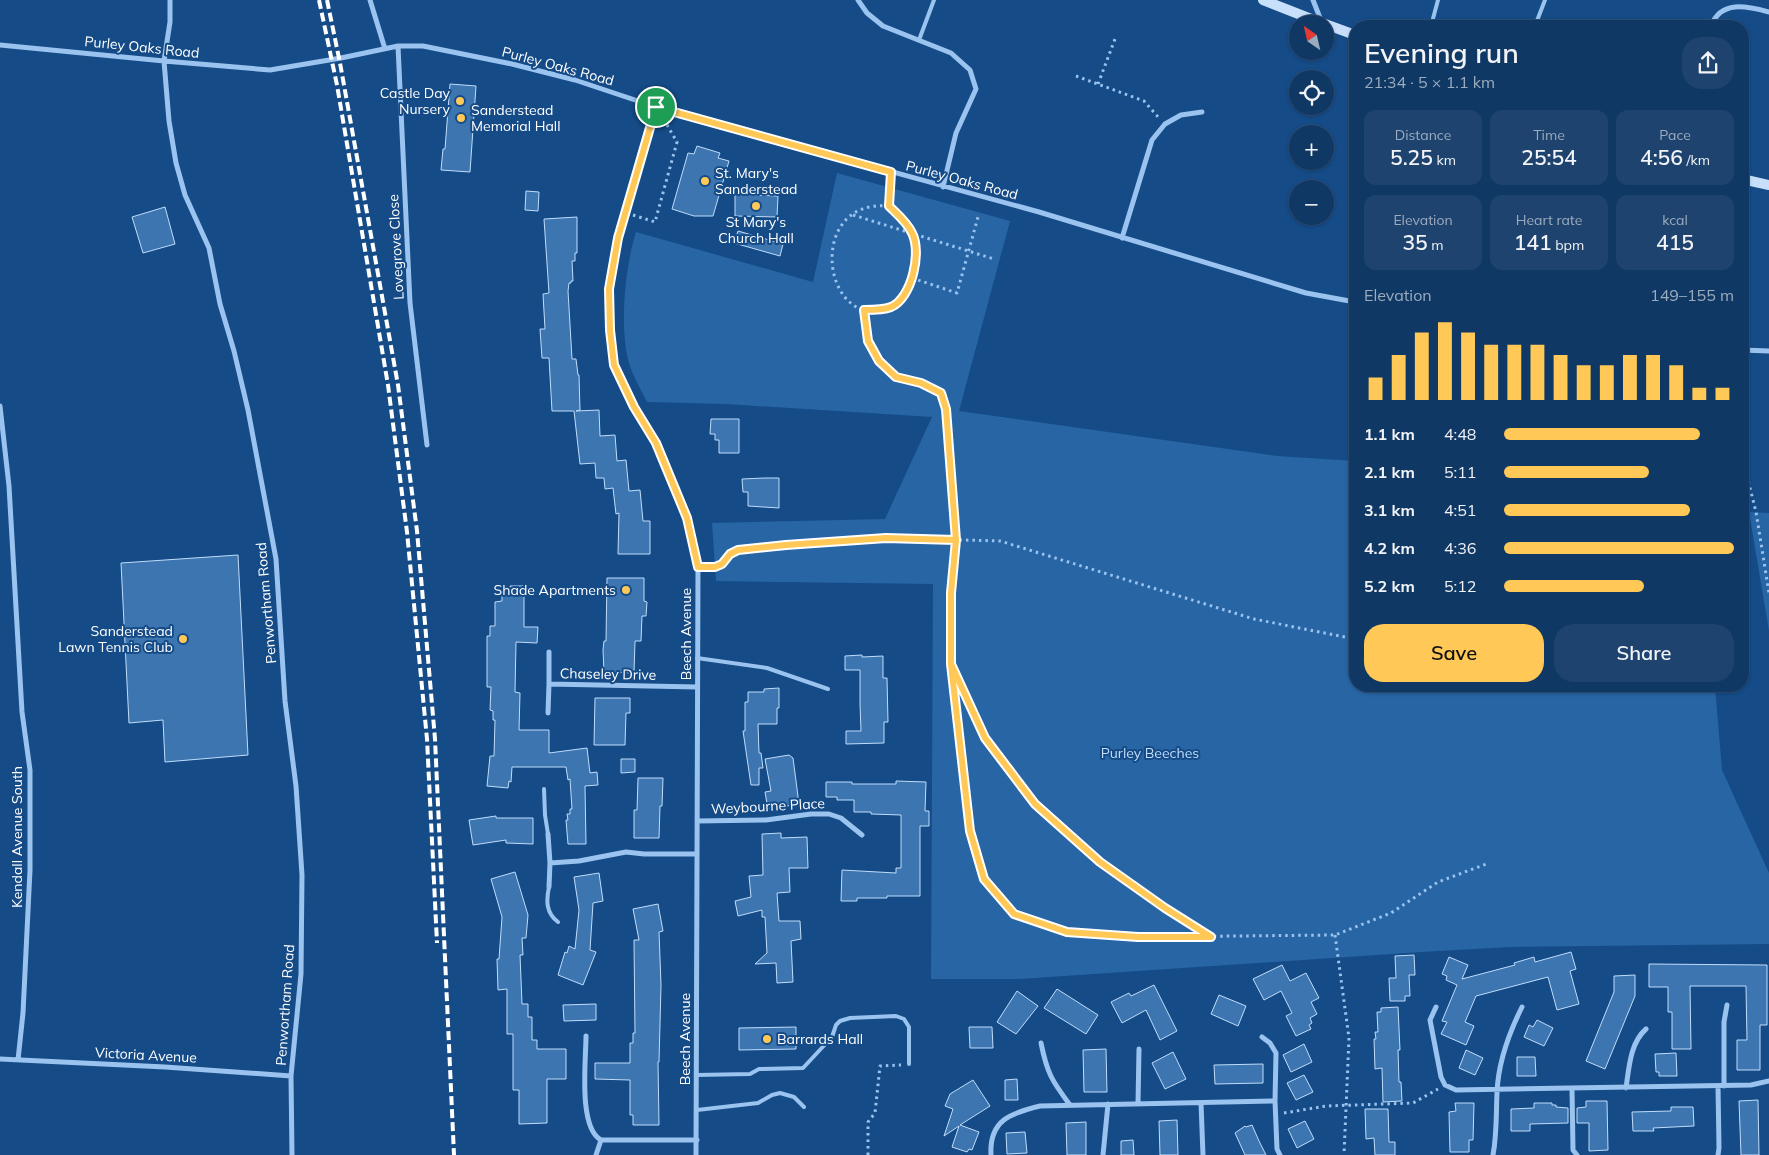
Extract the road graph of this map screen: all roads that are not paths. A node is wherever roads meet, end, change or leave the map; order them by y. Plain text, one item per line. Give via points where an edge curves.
1 (170, 0) edge
2 (370, 0) edge
3 (858, 0) edge
4 (934, 0) edge
5 (1263, 0) edge
6 (1313, 0) edge
7 (1438, 0) edge
8 (1545, 0) edge
9 (1769, 12) edge
10 (1301, 15) edge
11 (1320, 15) edge
12 (1433, 20) edge
13 (1537, 20) edge
14 (1713, 20) edge
15 (1334, 28) edge
16 (1349, 33) edge
17 (919, 40) junction
18 (0, 45) edge
19 (398, 46) junction
20 (386, 49) junction
21 (164, 62) junction
22 (656, 107) junction
23 (1202, 112) dead end
24 (1749, 181) edge
25 (1769, 186) edge
26 (943, 187) junction
27 (1122, 238) junction
28 (1349, 301) edge
29 (1749, 350) edge
30 (1769, 351) edge
31 (0, 406) edge
32 (427, 445) dead end
33 (549, 652) dead end
34 (697, 658) junction
35 (549, 684) junction
36 (697, 686) junction
37 (828, 689) dead end
38 (548, 713) dead end
39 (544, 789) dead end
40 (697, 821) junction
41 (548, 834) joint
42 (862, 835) dead end
43 (697, 854) junction
44 (550, 864) junction
45 (549, 887) joint
46 (558, 922) dead end
47 (1726, 1005) dead end
48 (1522, 1006) dead end
49 (1436, 1007) dead end
50 (1646, 1029) dead end
51 (586, 1036) dead end
52 (1262, 1037) dead end
53 (1042, 1043) dead end
54 (1139, 1049) dead end
55 (0, 1059) edge
56 (18, 1060) junction
57 (909, 1064) road end
58 (696, 1075) junction
59 (291, 1076) junction
60 (1769, 1081) edge
61 (1721, 1086) junction
62 (1626, 1088) junction
63 (1572, 1089) junction
64 (1497, 1091) junction
65 (1275, 1100) junction
66 (1138, 1103) junction
67 (1201, 1103) junction
68 (1108, 1104) junction
69 (1070, 1105) junction
70 (804, 1107) dead end
71 (697, 1110) junction
72 (601, 1140) junction
73 (696, 1140) junction
74 (292, 1155) edge
75 (596, 1155) edge
76 (696, 1155) edge
77 (990, 1155) edge
78 (1103, 1155) edge
79 (1203, 1155) edge
80 (1280, 1155) edge
81 (1493, 1155) edge
82 (1577, 1155) edge
83 (1718, 1155) edge

1 - 21 street, Penwortham Road
2 - 20 street
3 - 17 street via 867,13 883,26
4 - 17 lane
5 - 10 main road
6 - 11 street
7 - 12 lane
8 - 13 lane
9 - 14 street via 1739,4 1725,7
15 - 16 main road
17 - 26 street via 951,54 964,64 970,70 976,89 956,133
18 - 21 street, Purley Oaks Road
19 - 20 street, Purley Oaks Road
19 - 22 street, Purley Oaks Road via 423,46 512,64 575,80
19 - 32 street, Lovegrove Close via 410,303
20 - 21 street, Purley Oaks Road via 270,70
21 - 59 street, Penwortham Road via 176,164 185,196 209,248 248,410 276,559 285,701 296,786 302,875 301,974
22 - 26 street, Purley Oaks Road
22 - 34 street, Beech Avenue via 618,238 609,289 610,330 614,365 656,443 687,518 698,567
23 - 27 street via 1181,115 1165,124 1152,140
24 - 25 main road
26 - 27 street, Purley Oaks Road
27 - 28 street, Purley Oaks Road via 1306,293
29 - 30 street
31 - 56 street, Kendall Avenue South via 9,486 22,712 30,770 30,870
33 - 35 street, Chaseley Drive
34 - 36 street, Beech Avenue
34 - 37 lane via 767,668
35 - 36 street, Chaseley Drive
35 - 38 street, Chaseley Drive
36 - 40 street, Beech Avenue
39 - 41 lane
40 - 42 street, Weybourne Place via 766,820 829,814 842,818
40 - 43 street, Beech Avenue
41 - 44 street
43 - 44 street via 626,852
43 - 58 street, Beech Avenue
44 - 45 street
45 - 46 lane via 547,906
47 - 61 street
48 - 64 street via 1502,1058
49 - 64 street via 1430,1020 1445,1084 1456,1090
50 - 62 street via 1638,1036 1631,1055
51 - 72 street via 586,1117 593,1134
52 - 65 street via 1276,1053
53 - 69 street via 1052,1081
54 - 66 street
55 - 56 street, Victoria Avenue
56 - 59 street, Victoria Avenue via 165,1066
57 - 58 lane via 909,1027 904,1019 896,1016 850,1018 836,1025 832,1037 803,1068 762,1069 750,1074
58 - 71 street, Beech Avenue
59 - 74 street, Penwortham Road
60 - 61 street via 1752,1086
61 - 62 street
61 - 83 street
62 - 63 street
63 - 64 street
63 - 82 street via 1573,1150
64 - 81 street via 1497,1138
65 - 67 street
65 - 80 street
66 - 67 street
66 - 68 street
67 - 79 street
68 - 69 street
68 - 78 street
69 - 77 street via 1040,1106 1004,1119 994,1130
70 - 71 lane via 794,1097 780,1093 758,1102
71 - 73 street, Beech Avenue
72 - 73 street
72 - 75 street
73 - 76 street, Beech Avenue

